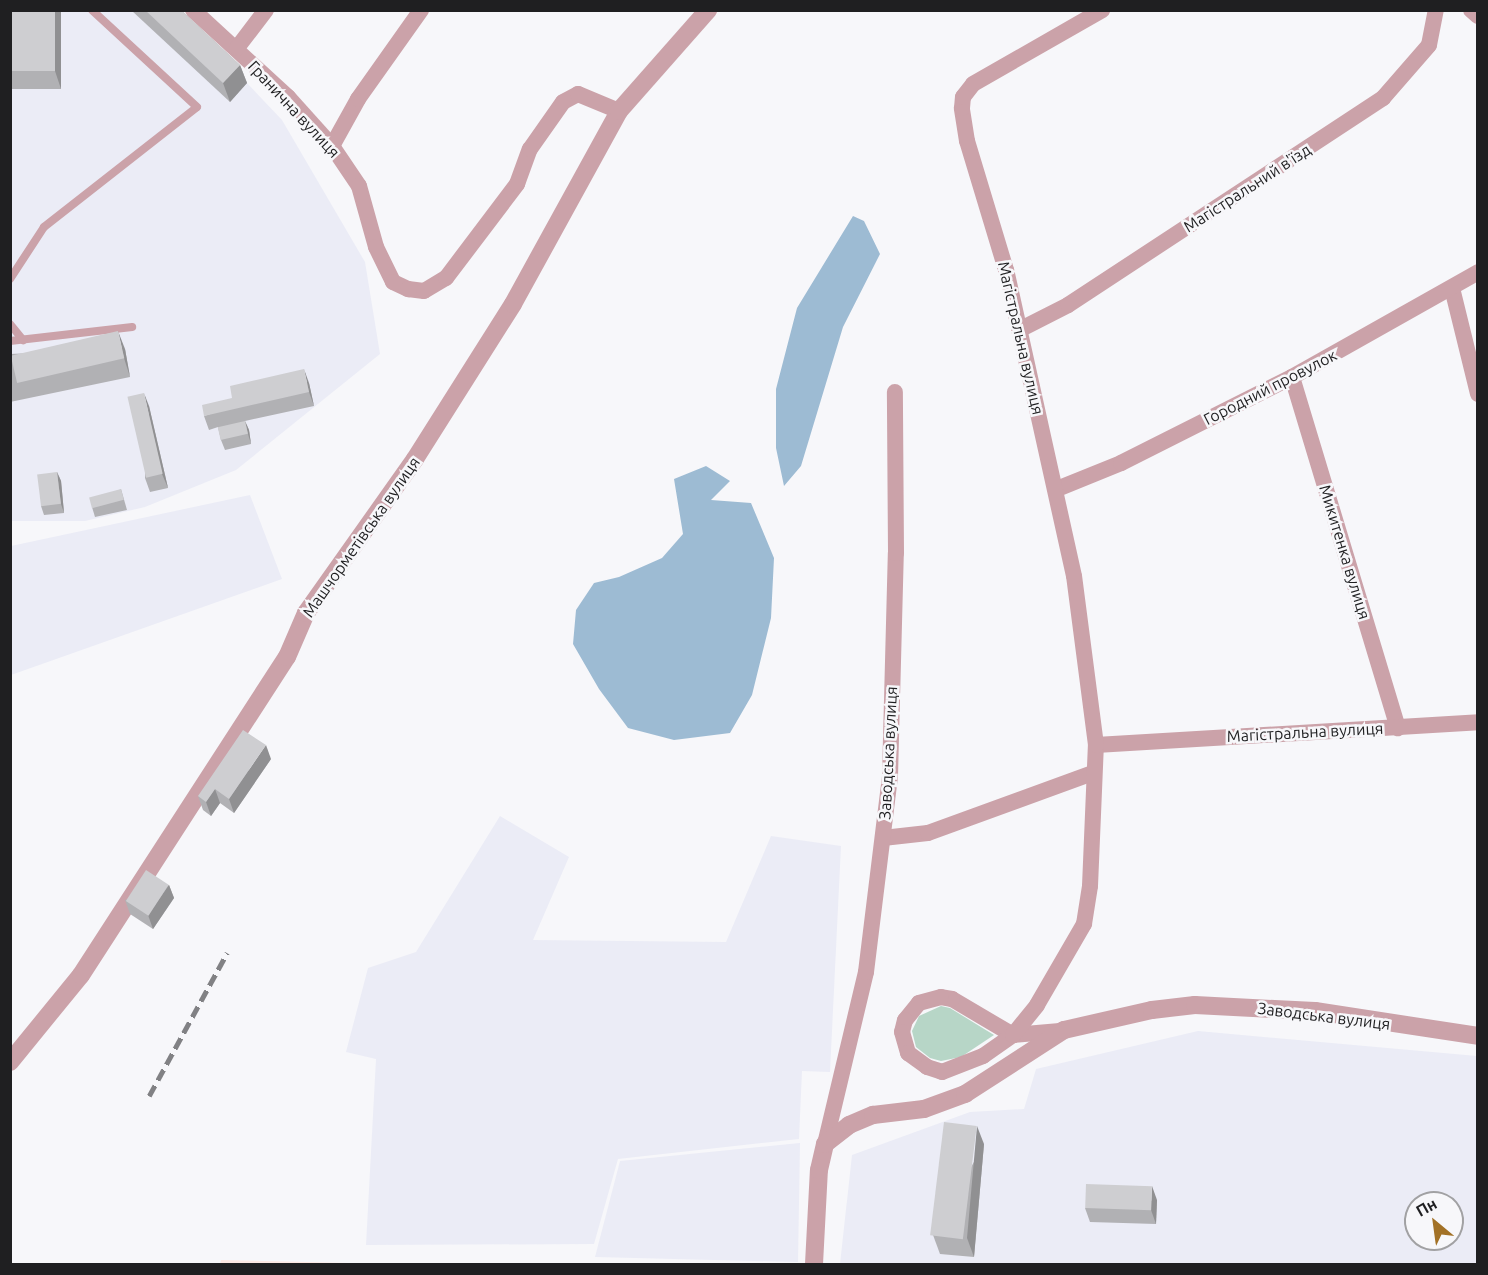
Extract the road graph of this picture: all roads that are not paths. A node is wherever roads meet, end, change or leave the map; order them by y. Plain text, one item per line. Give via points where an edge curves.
1 (92, 10) edge
2 (193, 10) edge
3 (266, 10) edge
4 (421, 10) edge
5 (708, 10) edge
6 (1102, 10) edge
7 (1436, 10) edge
8 (1470, 10) edge
9 (1478, 16) edge
10 (237, 48) junction
11 (620, 111) junction
12 (332, 146) junction
13 (1478, 272) edge
14 (10, 279) edge
15 (1452, 288) junction
16 (10, 324) edge
17 (132, 327) dead end
18 (1019, 330) junction
19 (23, 340) junction
20 (10, 341) edge
21 (1292, 377) junction
22 (895, 392) dead end
23 (1478, 394) edge
24 (1057, 489) junction
25 (1478, 722) edge
26 (1398, 728) junction
27 (1096, 745) junction
28 (1093, 773) junction
29 (883, 838) junction
30 (1064, 1030) junction
31 (1013, 1035) junction
32 (1478, 1036) edge
33 (10, 1062) edge
34 (825, 1144) junction
35 (814, 1264) edge

1 - 14 lane via 197,107 44,227
2 - 10 street, Гранична вулиця
3 - 10 street
4 - 12 street via 358,99
5 - 11 street, Машчорметівська вулиця
6 - 18 street, Магістральна вулиця via 973,84 963,97 967,141 1006,270
7 - 18 street, Магістральний в'їзд via 1430,45 1383,98 1068,306
8 - 9 street
10 - 12 street, Гранична вулиця
11 - 12 street, Гранична вулиця via 578,94 563,102 530,149 517,184 446,278 424,291 393,282 376,246 359,186
11 - 33 street, Машчорметівська вулиця via 513,304 415,459 306,613 287,657 81,975
13 - 15 street, Городний провулок
15 - 21 street, Городний провулок
15 - 23 street
16 - 19 lane
17 - 19 lane
18 - 24 street, Магістральна вулиця
19 - 20 lane
21 - 24 street, Городний провулок via 1121,463
21 - 26 street, Микитенка вулиця
22 - 29 street, Заводська вулиця via 896,588 890,776
24 - 27 street, Магістральна вулиця via 1074,576
25 - 26 street, Магістральна вулиця
26 - 27 street, Магістральна вулиця
27 - 28 street, Магістральна вулиця
28 - 29 street via 928,832
28 - 31 street, Магістральна вулиця via 1090,886 1084,924 1055,980
29 - 34 street, Заводська вулиця via 866,972
30 - 31 street, Заводська вулиця
30 - 32 street, Заводська вулиця via 1152,1010 1195,1005 1315,1011
30 - 34 street, Заводська вулиця via 965,1094 924,1109 873,1116 849,1125
31 - 31 street, Заводська вулиця via 952,999 941,997 919,1003 905,1020 902,1032 908,1053 942,1072 968,1064
34 - 35 street, Заводська вулиця via 819,1170

